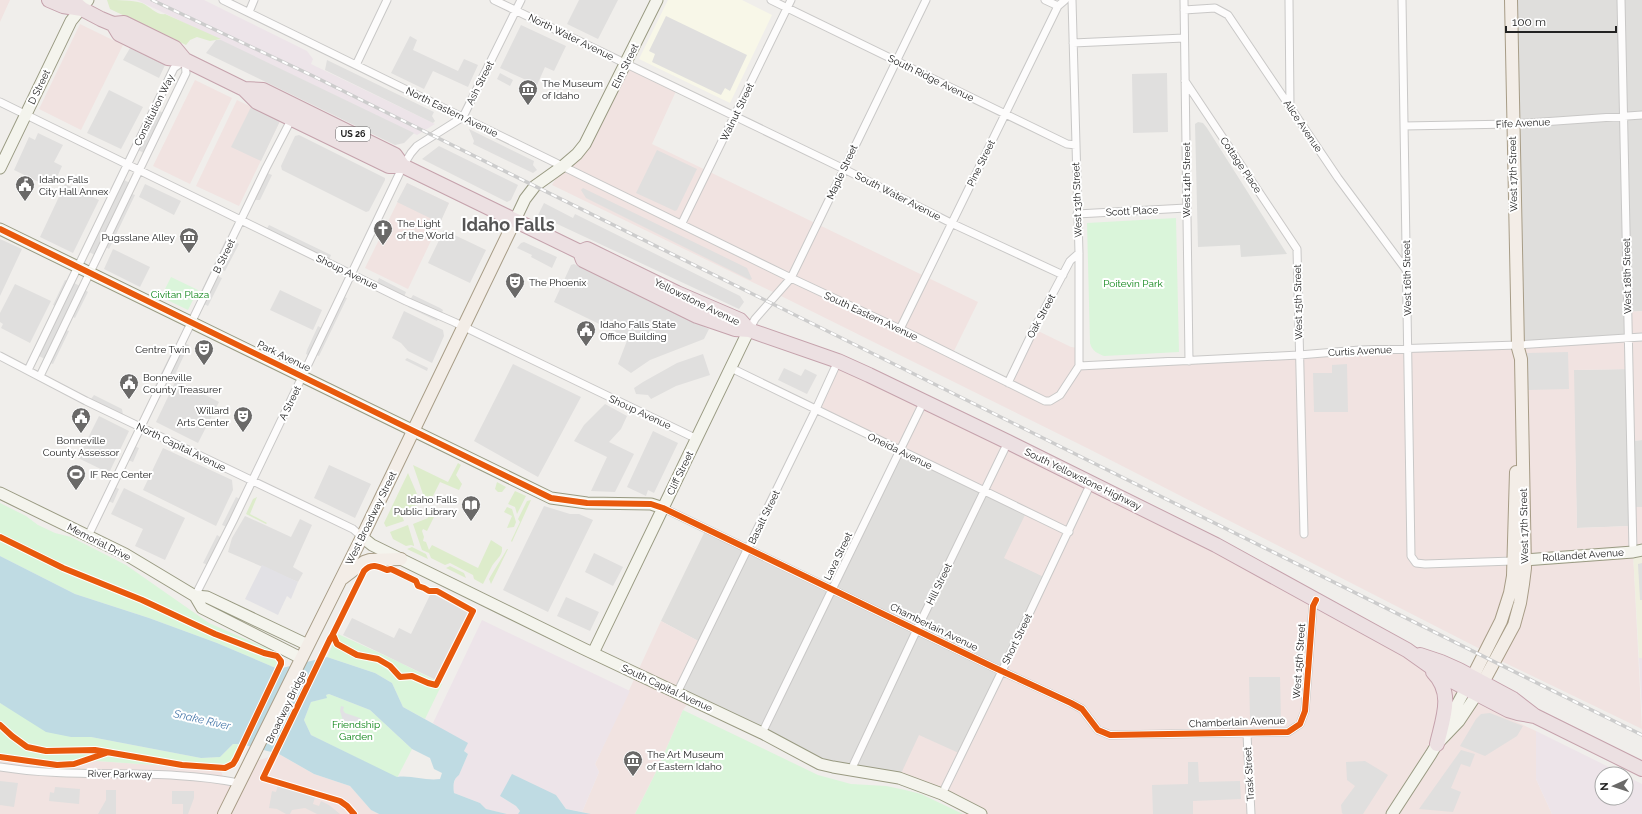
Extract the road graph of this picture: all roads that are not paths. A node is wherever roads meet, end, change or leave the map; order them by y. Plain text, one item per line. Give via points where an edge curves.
1 (49, 0) edge
2 (223, 0) edge
3 (254, 0) edge
4 (387, 0) edge
5 (494, 0) edge
6 (521, 0) edge
7 (657, 0) edge
8 (771, 0) edge
9 (791, 0) edge
10 (926, 0) edge
11 (1045, 0) edge
12 (1065, 0) edge
13 (1072, 0) edge
14 (1184, 0) edge
15 (1289, 0) edge
16 (1402, 0) edge
17 (1511, 0) edge
18 (1620, 0) edge
19 (81, 3) edge
20 (1058, 6) junction
21 (787, 8) junction
22 (1184, 10) junction
23 (516, 11) junction
24 (248, 12) junction
25 (1184, 38) junction
26 (1073, 43) junction
27 (185, 60) junction
28 (896, 61) junction
29 (356, 64) junction
30 (626, 64) junction
31 (1185, 81) junction
32 (0, 102) edge
33 (1290, 106) junction
34 (295, 113) junction
35 (26, 114) junction
36 (1004, 114) junction
37 (1624, 116) junction
38 (1642, 116) edge
39 (463, 117) junction
40 (734, 117) junction
41 (1512, 124) junction
42 (1404, 126) junction
43 (1076, 144) junction
44 (128, 164) junction
45 (403, 166) junction
46 (563, 166) junction
47 (0, 168) edge
48 (844, 169) junction
49 (140, 170) junction
50 (1186, 208) junction
51 (1077, 214) junction
52 (241, 220) junction
53 (515, 220) junction
54 (682, 223) junction
55 (951, 223) junction
56 (0, 229) edge
57 (1297, 249) joint
58 (1079, 253) junction
59 (78, 267) junction
60 (1407, 272) junction
61 (90, 273) junction
62 (352, 273) junction
63 (1063, 275) junction
64 (791, 278) junction
65 (192, 323) junction
66 (464, 327) junction
67 (900, 329) junction
68 (748, 333) junction
69 (1642, 337) edge
70 (1629, 338) junction
71 (1518, 346) junction
72 (1408, 349) junction
73 (1299, 355) junction
74 (0, 356) edge
75 (838, 361) junction
76 (1189, 361) junction
77 (1079, 366) junction
78 (731, 368) junction
79 (28, 370) junction
80 (40, 376) junction
81 (302, 376) junction
82 (1008, 382) junction
83 (924, 401) junction
84 (816, 409) junction
85 (140, 427) junction
86 (413, 430) junction
87 (697, 439) junction
88 (1008, 442) junction
89 (900, 451) junction
90 (252, 480) junction
91 (1091, 483) junction
92 (983, 492) junction
93 (0, 493) edge
94 (558, 500) joint
95 (663, 508) junction
96 (1069, 532) junction
97 (1304, 534) dead end
98 (88, 536) junction
99 (362, 537) junction
100 (748, 549) junction
101 (1638, 551) edge
102 (1411, 556) joint
103 (401, 559) junction
104 (1519, 560) junction
105 (341, 580) junction
106 (832, 590) junction
107 (195, 596) junction
108 (1316, 600) junction
109 (916, 630) junction
110 (308, 645) junction
111 (1407, 650) junction
112 (593, 653) junction
113 (300, 661) junction
114 (1002, 672) junction
115 (1475, 686) junction
116 (677, 693) junction
117 (1300, 724) joint
118 (762, 734) junction
119 (1247, 734) junction
120 (1438, 744) junction
121 (0, 767) edge
122 (1642, 769) edge
123 (851, 770) junction
124 (240, 783) junction
125 (942, 794) junction
126 (224, 814) edge
127 (981, 814) edge
128 (1251, 814) edge
129 (1392, 814) edge

1 - 19 highway, Yellowstone Avenue / US 26 via 63,6
2 - 24 street, North Eastern Avenue
3 - 24 street
4 - 29 street
5 - 23 street, North Water Avenue
6 - 23 street, Ash Street
7 - 30 street, Elm Street
8 - 21 street, South Ridge Avenue
9 - 21 street, Walnut Street
10 - 28 street, Maple Street
11 - 20 street
12 - 20 street, Pine Street
13 - 26 street, West 13th Street
14 - 22 street, West 14th Street
15 - 33 street
16 - 42 street, West 16th Street
17 - 41 main road, West 17th Street
18 - 37 street, West 18th Street
19 - 27 highway, Yellowstone Avenue / US 26 via 112,24 119,34 168,58
19 - 35 street, D Street
20 - 36 street, Pine Street
21 - 28 street, South Ridge Avenue
21 - 40 street, Walnut Street
22 - 25 street, West 14th Street
22 - 33 street, Alice Avenue via 1215,8 1228,15
23 - 30 street, North Water Avenue
23 - 39 street, Ash Street
24 - 29 street, North Eastern Avenue
25 - 26 street
25 - 31 street, West 14th Street
26 - 43 street, West 13th Street
27 - 34 highway, Yellowstone Avenue / US 26 via 244,89 257,102
27 - 44 street, Constitution Way via 174,68
27 - 49 street, Constitution Way via 186,73
28 - 36 street, South Ridge Avenue
28 - 48 street, Maple Street
29 - 39 street, North Eastern Avenue
30 - 40 street, North Water Avenue
30 - 46 street, Elm Street via 585,144
31 - 50 street, West 14th Street
31 - 57 street, Cottage Place
32 - 35 street, Shoup Avenue
33 - 60 street, Alice Avenue via 1338,178
34 - 45 highway, Yellowstone Avenue / US 26 via 395,155
34 - 52 street, B Street
35 - 44 street, Shoup Avenue
35 - 47 street, D Street
36 - 43 street, South Ridge Avenue via 1067,144
36 - 55 street, Pine Street
37 - 38 street, Fife Avenue
37 - 41 street, Fife Avenue
37 - 70 street, West 18th Street
39 - 45 street, Ash Street via 417,146
39 - 46 street, North Eastern Avenue
40 - 48 street, South Water Avenue
40 - 54 street, Walnut Street
41 - 42 street, Fife Avenue
41 - 71 main road, West 17th Street
42 - 60 street, West 16th Street
43 - 51 street, West 13th Street
44 - 49 street, Shoup Avenue
44 - 59 street, Constitution Way
45 - 53 highway, Yellowstone Avenue / US 26
45 - 62 street, A Street
46 - 53 street, Elm Street via 535,186 525,199
46 - 54 street, North Eastern Avenue
48 - 55 street, South Water Avenue
48 - 64 street, Maple Street
49 - 52 street, Shoup Avenue
49 - 61 street, Constitution Way
50 - 51 street, Scott Place
50 - 76 street, West 14th Street
51 - 58 street, West 13th Street
52 - 62 street, Shoup Avenue
52 - 65 street, B Street
53 - 66 main road, West Broadway Street
53 - 68 highway, Yellowstone Avenue via 580,252 583,260 697,316
54 - 64 street, South Eastern Avenue
55 - 63 street, South Water Avenue
55 - 67 street, Pine Street
56 - 59 street, Park Avenue
57 - 73 street, West 15th Street
58 - 63 street, Oak Street via 1070,261
58 - 77 street, West 13th Street
59 - 61 street, Park Avenue
59 - 79 street, Constitution Way
60 - 72 street, West 16th Street
61 - 65 street, Park Avenue
61 - 80 street, Constitution Way
62 - 66 street, Shoup Avenue
62 - 81 street, A Street
63 - 82 street, Oak Street
64 - 67 street, South Eastern Avenue
64 - 68 street, Maple Street via 759,314
65 - 81 street, Park Avenue
65 - 85 street, B Street
66 - 86 main road, West Broadway Street
66 - 87 street, Shoup Avenue
67 - 82 street, South Eastern Avenue
68 - 75 highway, South Yellowstone Highway
68 - 78 street, Cliff Street
69 - 70 street, Curtis Avenue
70 - 71 street, Curtis Avenue
70 - 101 street, West 18th Street
71 - 72 street, Curtis Avenue
71 - 104 main road, West 17th Street via 1521,359
71 - 104 main road, West 17th Street via 1513,360 1516,459 1514,499
72 - 73 street, Curtis Avenue
72 - 102 street, West 16th Street
73 - 76 street, Curtis Avenue
73 - 97 street, West 15th Street
74 - 79 street, North Capital Avenue
75 - 83 highway, South Yellowstone Highway
75 - 84 street, Basalt Street
76 - 77 street, Curtis Avenue
77 - 82 street, South Eastern Avenue via 1055,399 1045,401
78 - 84 street, Oneida Avenue
78 - 87 street, Cliff Street
79 - 80 street, North Capital Avenue
80 - 85 street, North Capital Avenue
81 - 86 street, Park Avenue
81 - 90 street, A Street
83 - 88 highway, South Yellowstone Highway
83 - 89 street, Lava Street
84 - 89 street, Oneida Avenue
84 - 100 street, Basalt Street
85 - 90 street, North Capital Avenue
85 - 98 street, B Street
86 - 94 street, Park Avenue
86 - 99 main road, West Broadway Street
87 - 95 street, Cliff Street
88 - 91 highway, South Yellowstone Highway
88 - 92 street, Hill Street
89 - 92 street, Oneida Avenue
89 - 106 street, Lava Street
90 - 99 street, North Capital Avenue via 353,529
90 - 107 street, A Street
91 - 96 street, Short Street
91 - 108 highway, South Yellowstone Highway via 1216,545
92 - 96 street, Oneida Avenue
92 - 109 street, Hill Street
93 - 98 street, Memorial Drive
94 - 95 street, Chamberlain Avenue via 587,504 651,504
95 - 100 street, Chamberlain Avenue
95 - 112 street, Cliff Street
96 - 114 street, Short Street
98 - 107 street, Memorial Drive via 130,557
99 - 103 street, South Capital Avenue via 372,545
99 - 105 main road, West Broadway Street
100 - 106 street, Chamberlain Avenue
100 - 116 street, Basalt Street
101 - 104 street, Rollandet Avenue
102 - 104 street, Rollandet Avenue via 1416,563 1425,564
103 - 105 main road via 368,560
103 - 112 street, South Capital Avenue
104 - 115 main road, West 17th Street via 1501,621
104 - 115 main road via 1517,593 1520,605 1510,634
105 - 110 main road, West Broadway Street
106 - 109 street, Chamberlain Avenue
106 - 118 street, Lava Street
107 - 110 street, Memorial Drive via 207,597
107 - 113 street, Memorial Drive via 202,608
108 - 111 highway, South Yellowstone Highway
108 - 117 street, West 15th Street via 1313,606 1305,711
109 - 114 street, Chamberlain Avenue
109 - 123 street, Hill Street
110 - 113 main road, West Broadway Street
111 - 115 highway, South Yellowstone Highway via 1441,662
111 - 120 highway via 1436,675 1446,692
112 - 116 street, South Capital Avenue
113 - 124 main road, West Broadway Street
114 - 119 street, Chamberlain Avenue via 1082,709 1098,730 1110,735
114 - 125 street, Short Street
115 - 120 street via 1459,721
115 - 122 highway, South Yellowstone Highway via 1508,710 1535,716
116 - 118 street, South Capital Avenue
117 - 119 street, Chamberlain Avenue via 1288,732
118 - 123 street, South Capital Avenue via 820,764
119 - 128 street, Trask Street
120 - 129 street
121 - 124 street, River Parkway via 48,773 201,777
123 - 125 street, South Capital Avenue via 899,778
124 - 126 main road, West Broadway Street
125 - 127 street, South Capital Avenue

